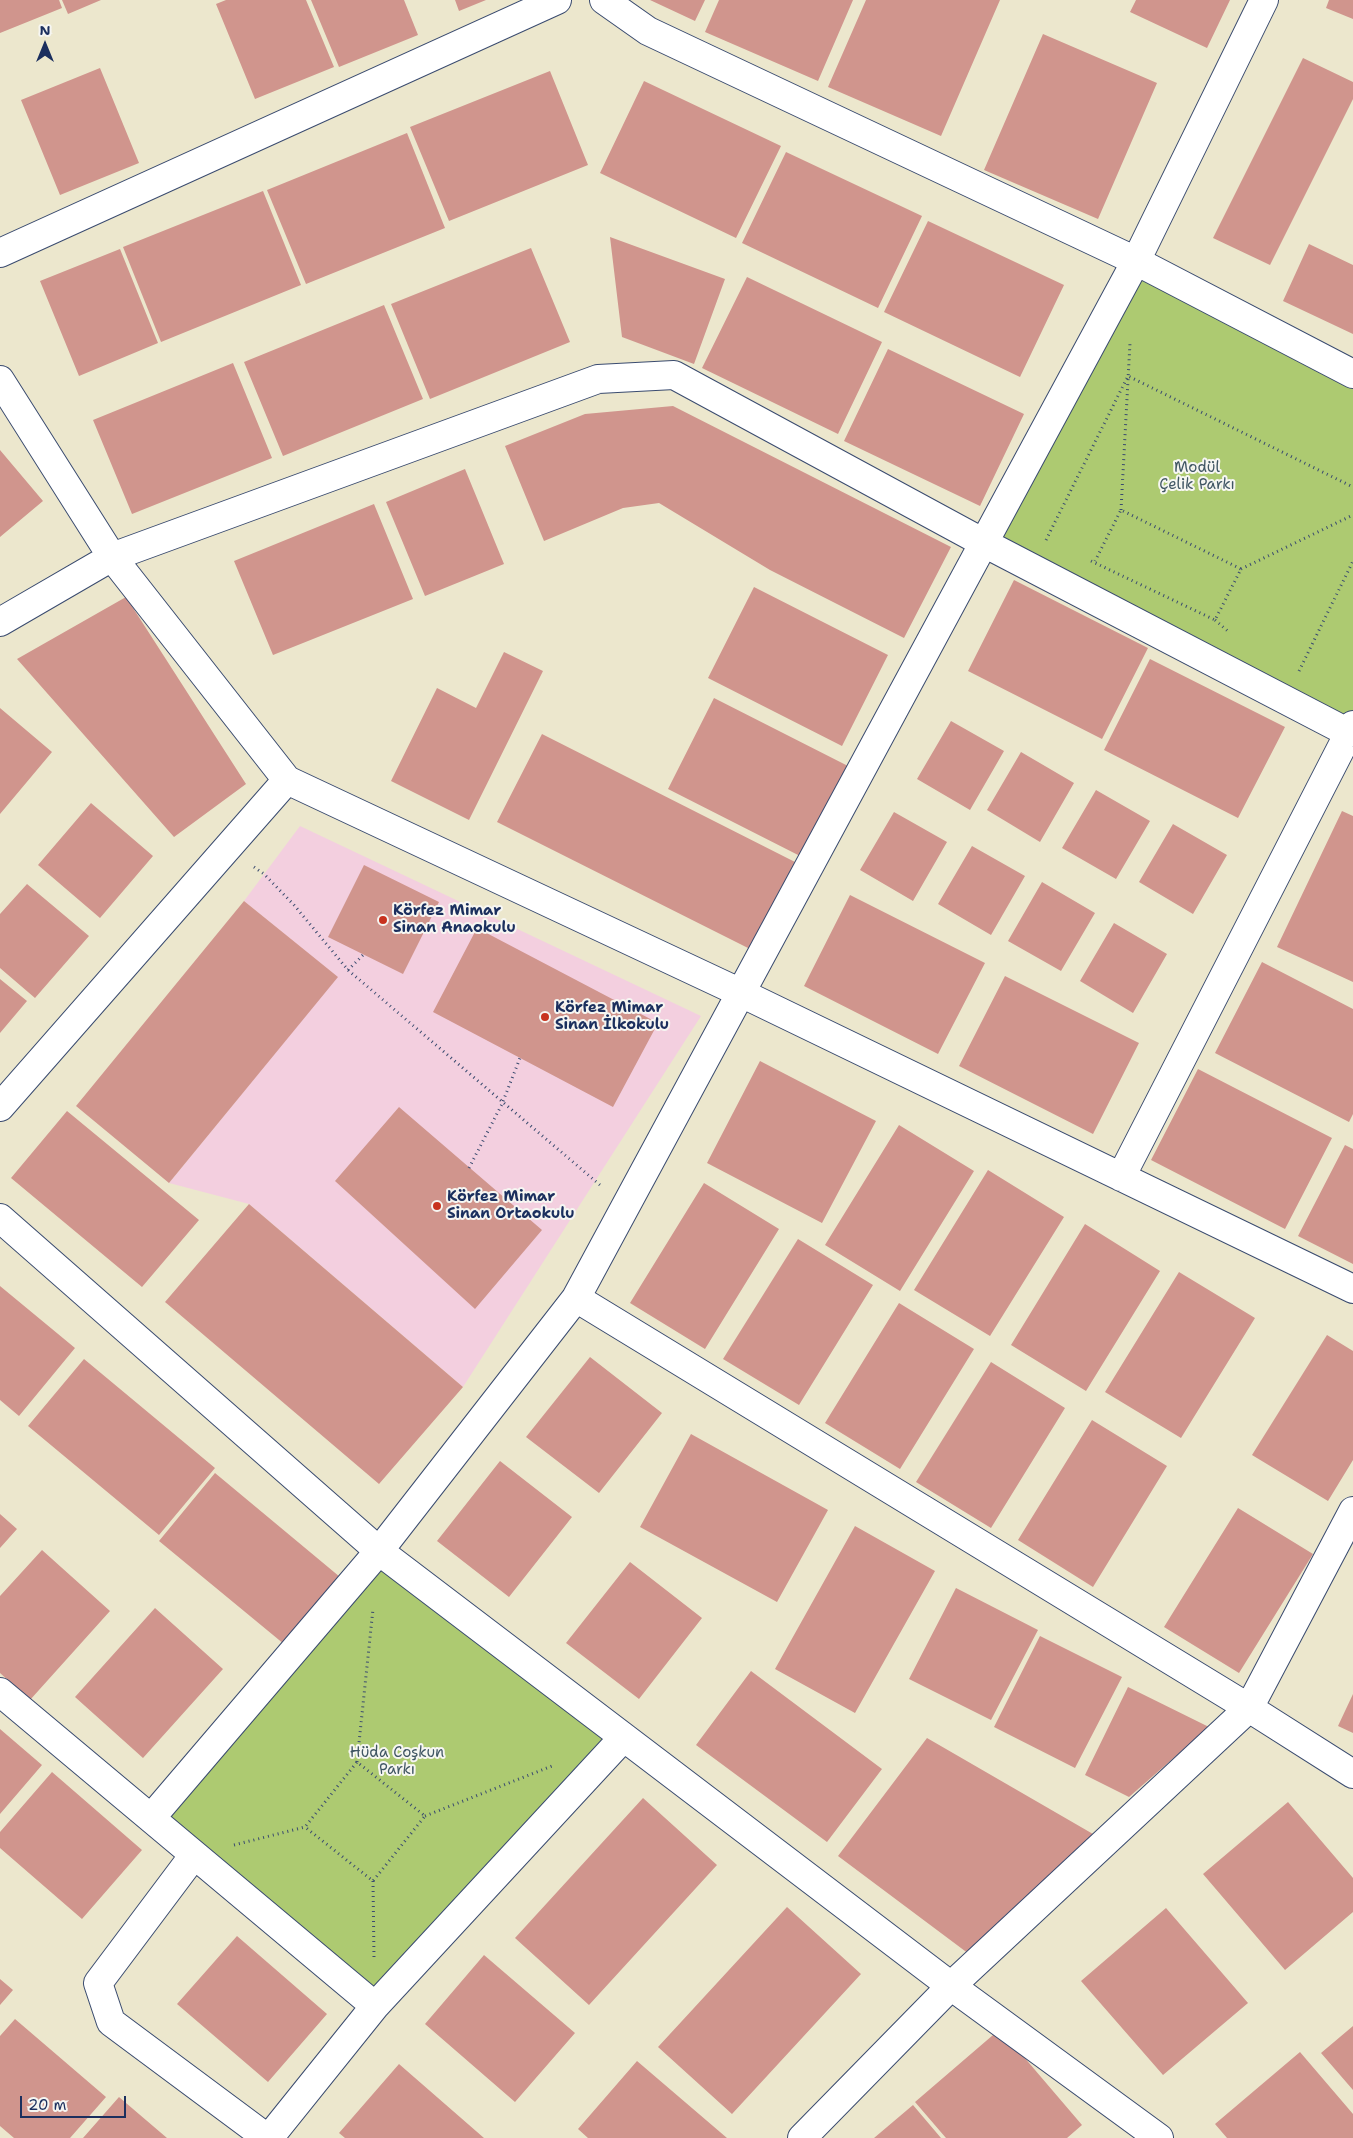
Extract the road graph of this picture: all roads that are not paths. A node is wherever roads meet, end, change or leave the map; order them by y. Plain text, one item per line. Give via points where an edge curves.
1 (557, 0) edge
2 (604, 0) edge
3 (1264, 0) edge
4 (0, 253) edge
5 (1136, 261) junction
6 (1353, 374) edge
7 (0, 380) edge
8 (984, 543) junction
9 (112, 557) junction
10 (0, 622) edge
11 (1351, 729) edge
12 (286, 780) junction
13 (741, 993) junction
14 (0, 1107) edge
15 (1120, 1177) junction
16 (0, 1218) edge
17 (1353, 1289) edge
18 (576, 1298) junction
19 (1353, 1510) edge
20 (379, 1551) junction
21 (0, 1692) edge
22 (1249, 1708) junction
23 (623, 1738) junction
24 (1353, 1774) edge
25 (151, 1818) junction
26 (194, 1856) junction
27 (951, 1986) junction
28 (375, 2006) junction
29 (268, 2138) edge
30 (802, 2138) edge
31 (1159, 2138) edge

1 - 4 street
2 - 5 street via 648,31
3 - 5 street
5 - 6 street
5 - 8 street
7 - 9 street
8 - 9 street via 674,375 598,379
8 - 11 street
8 - 13 street
9 - 10 street
9 - 12 street
11 - 15 street
12 - 13 street
12 - 14 street
13 - 15 street
13 - 18 street
15 - 17 street
16 - 20 street
18 - 20 street
18 - 22 street
19 - 22 street
20 - 23 street
20 - 25 street
21 - 25 street
22 - 24 street
22 - 27 street
23 - 27 street
23 - 28 street
25 - 26 street
26 - 28 street
26 - 29 street via 98,1984 111,2022
27 - 30 street
27 - 31 street
28 - 29 street

